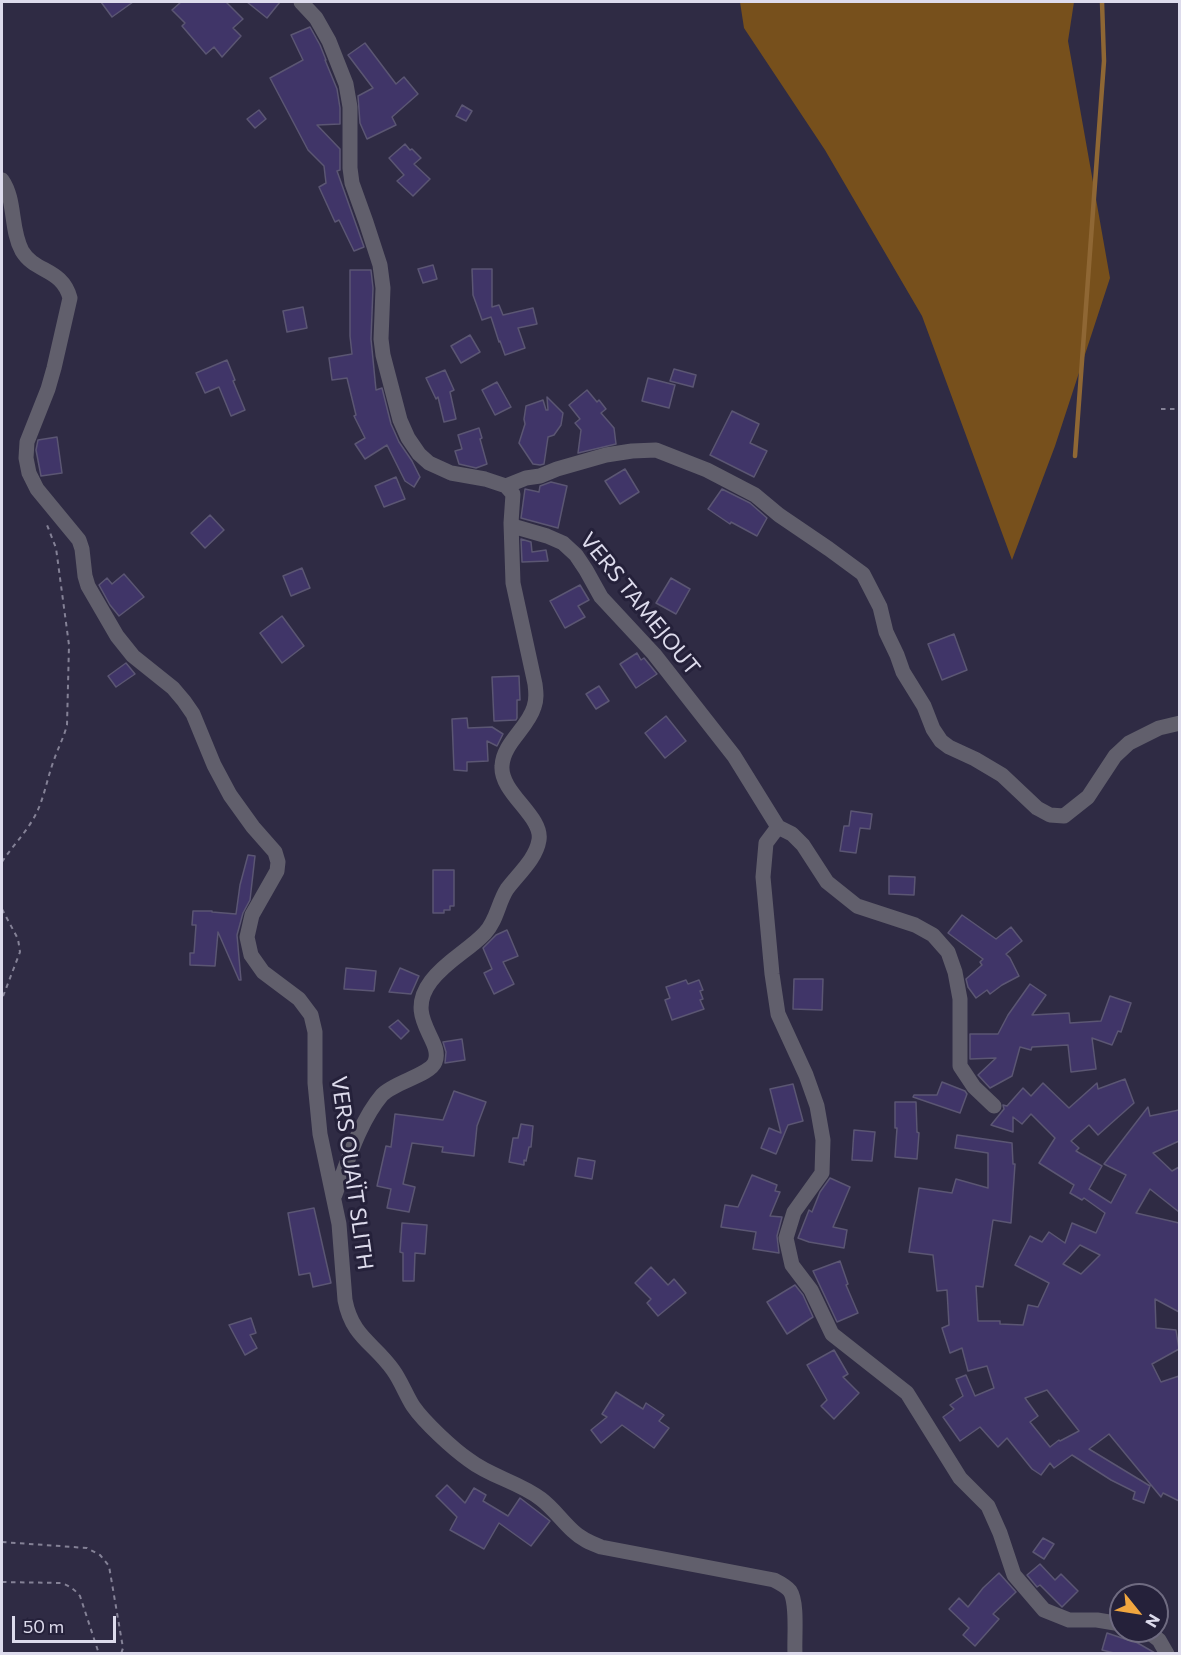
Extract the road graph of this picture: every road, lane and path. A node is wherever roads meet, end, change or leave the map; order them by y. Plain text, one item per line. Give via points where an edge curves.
1 (301, 2) edge
2 (2, 180) edge
3 (1161, 409) dead end
4 (1179, 409) edge
5 (506, 486) junction
6 (43, 518) dead end
7 (511, 523) junction
8 (1179, 723) edge
9 (778, 827) junction
10 (2, 862) edge
11 (2, 909) edge
12 (2, 999) edge
13 (994, 1106) dead end
14 (334, 1197) junction
15 (2, 1542) edge
16 (2, 1582) edge
17 (1109, 1622) edge
18 (99, 1653) edge
19 (121, 1653) edge
20 (795, 1653) edge

1 - 5 street via 321,26 346,84 352,183 380,265 383,355 400,420 408,438 429,463 451,473
2 - 14 street, VERS OUAÏT SLITH via 22,252 60,279 70,298 51,379 27,442 30,473 37,489 79,540 88,586 117,636 184,701 230,795 275,852 277,871 252,915 247,937 251,955 263,972 299,999 311,1015 320,1134
3 - 4 path
5 - 7 street via 513,494
5 - 8 street via 606,455 656,450 755,495 863,574 880,607 903,672 941,741 1002,775 1037,808 1050,814 1064,816 1088,797 1129,742
6 - 10 path via 56,548 69,645 67,725 39,808
7 - 9 street, VERS TAMEJOUT via 563,543 576,555 601,597 654,654 734,756
7 - 14 street via 513,583 536,697 529,719 505,753 501,766 505,780 539,828 540,838 507,890 494,921 484,934 450,960 423,993 422,1019 435,1048 435,1062 431,1068 389,1089 375,1105
9 - 13 street via 792,834 827,882 857,906 915,925 933,935 948,952 960,999 960,1066
9 - 17 street via 766,843 764,877 772,974 778,1014 806,1075 823,1140 822,1173 794,1212 786,1238 792,1265 811,1290 832,1334 907,1393 960,1478 988,1506 1014,1575 1044,1610 1069,1620
11 - 12 path via 18,939 20,952
14 - 20 street, VERS OUAÏT SLITH via 345,1300 352,1324 394,1371 413,1405 456,1450 482,1469 541,1498 587,1542 774,1580 794,1600
15 - 19 path via 87,1548 100,1555 109,1566
16 - 18 path via 69,1585 80,1596

